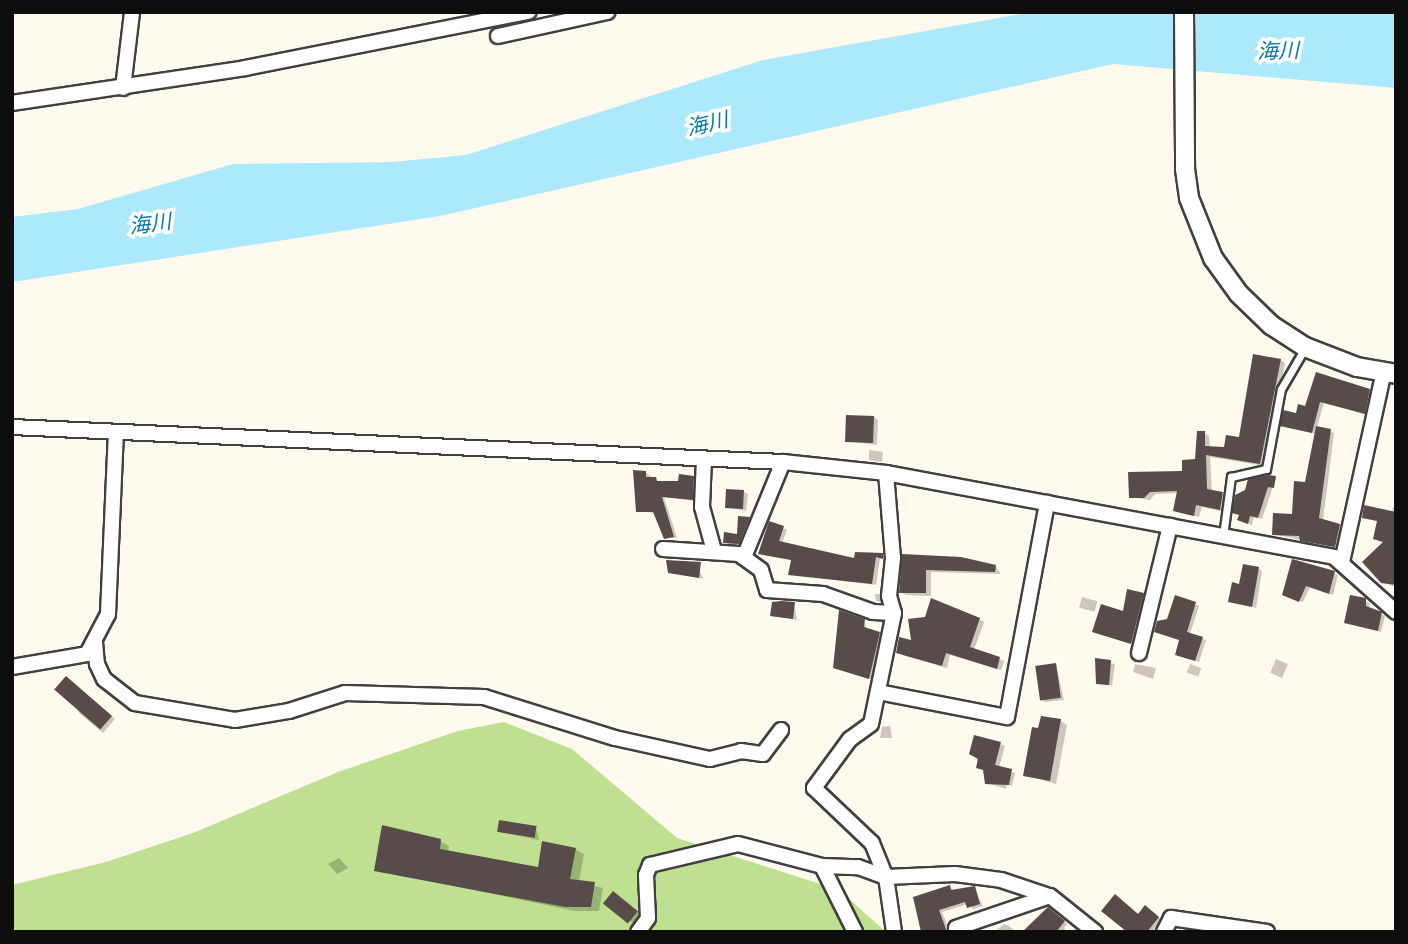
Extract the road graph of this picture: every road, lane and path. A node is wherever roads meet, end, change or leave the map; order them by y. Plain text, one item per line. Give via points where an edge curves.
1 (132, 12) edge
2 (529, 12) edge
3 (607, 12) edge
4 (1184, 12) edge
5 (498, 36) dead end
6 (123, 88) junction
7 (12, 103) edge
8 (1306, 347) junction
9 (1390, 373) edge
10 (12, 427) edge
11 (116, 432) junction
12 (704, 459) junction
13 (783, 462) junction
14 (886, 473) junction
15 (1047, 503) junction
16 (1170, 526) junction
17 (1223, 536) junction
18 (663, 549) dead end
19 (714, 551) junction
20 (744, 557) junction
21 (1342, 562) junction
22 (1396, 612) edge
23 (894, 613) junction
24 (95, 642) junction
25 (1139, 653) dead end
26 (12, 667) edge
27 (878, 692) junction
28 (781, 730) dead end
29 (822, 866) junction
30 (886, 877) junction
31 (1049, 896) junction
32 (638, 932) edge
33 (855, 932) edge
34 (894, 932) edge
35 (958, 932) edge
36 (1095, 932) edge
37 (1164, 932) edge
38 (1267, 932) edge

1 - 6 street
2 - 6 street
3 - 5 street
4 - 8 street via 1183,110 1189,198 1213,258 1238,294 1271,325
6 - 7 street
8 - 9 street
8 - 17 lane via 1281,389 1266,469 1231,477
9 - 21 street
10 - 11 street
11 - 12 street
11 - 24 street via 108,578 112,599
12 - 13 street
12 - 19 street via 702,507
13 - 14 street
13 - 20 street
14 - 15 street
14 - 23 street via 893,558 889,596
15 - 16 street
15 - 27 street via 1007,718
16 - 17 street
16 - 25 street
17 - 21 street
18 - 19 street
19 - 20 street
20 - 23 street via 761,570 767,590 823,594 873,612
21 - 22 street
23 - 27 street
24 - 26 street via 87,654
24 - 28 street via 104,679 135,703 235,720 289,711 345,694 484,697 615,737 710,759 741,751 763,754
27 - 30 street via 871,724 850,739 814,788 872,843
29 - 30 street via 858,867
29 - 32 street via 738,844 664,859 650,865 646,875 648,918
29 - 33 street
30 - 31 street via 955,874 1001,880
30 - 34 street
31 - 35 street via 956,928
31 - 36 street
37 - 38 street via 1171,918

